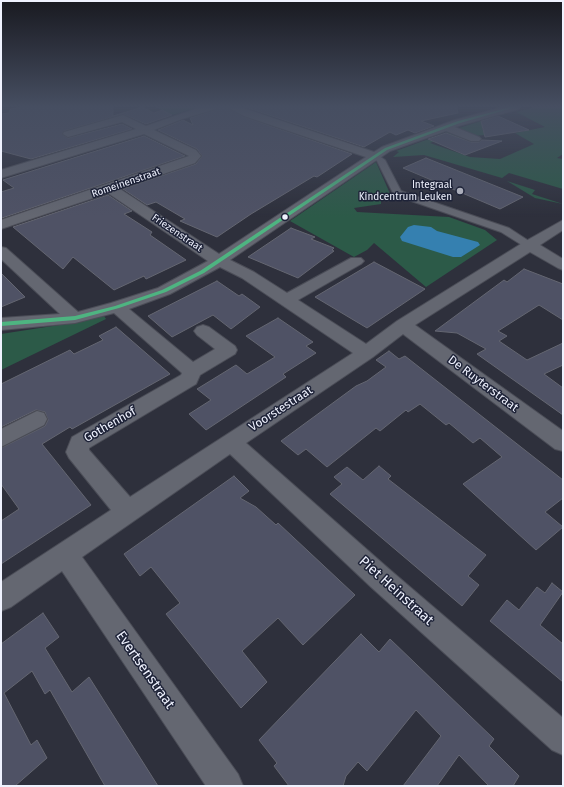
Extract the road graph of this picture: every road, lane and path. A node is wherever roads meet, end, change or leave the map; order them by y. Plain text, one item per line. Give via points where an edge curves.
1 (85, 144) edge
2 (97, 144) edge
3 (174, 144) edge
4 (338, 144) edge
5 (400, 144) edge
6 (89, 146) junction
7 (375, 156) junction
8 (1, 174) edge
9 (110, 188) junction
10 (563, 224) edge
11 (1, 225) edge
12 (529, 245) junction
13 (1, 251) edge
14 (219, 261) junction
15 (356, 261) dead end
16 (563, 265) edge
17 (286, 300) junction
18 (117, 307) junction
19 (75, 318) junction
20 (1, 324) edge
21 (403, 325) junction
22 (203, 331) dead end
23 (366, 353) junction
24 (192, 371) junction
25 (38, 419) dead end
26 (1, 439) edge
27 (231, 442) junction
28 (563, 443) edge
29 (128, 512) junction
30 (65, 554) junction
31 (1, 598) edge
32 (563, 739) edge
33 (226, 786) edge

1 - 6 street
2 - 6 street
3 - 9 street, Romeinenstraat via 195,156 191,160
4 - 7 street
5 - 7 street
6 - 8 street
7 - 12 street via 381,160 397,193 505,230
7 - 14 street
9 - 11 street, Romeinenstraat
9 - 14 street, Friezenstraat
10 - 12 street, Voorstestraat
12 - 16 street
12 - 21 street, Voorstestraat
13 - 19 street
14 - 17 street, Friezenstraat via 248,275
14 - 18 street via 164,291
15 - 17 street
17 - 23 street, Friezenstraat
18 - 19 street
18 - 24 street
19 - 20 street
21 - 23 street, Voorstestraat
21 - 28 street, De Ruyterstraat
22 - 24 street, Gothenhof via 228,350
23 - 27 street, Voorstestraat
24 - 29 street, Gothenhof via 189,379 80,443 77,452
25 - 26 street
27 - 29 street, Voorstestraat
27 - 32 street, Piet Heinstraat via 380,578
29 - 30 street, Voorstestraat
30 - 31 street, Voorstestraat
30 - 33 street, Evertsenstraat

